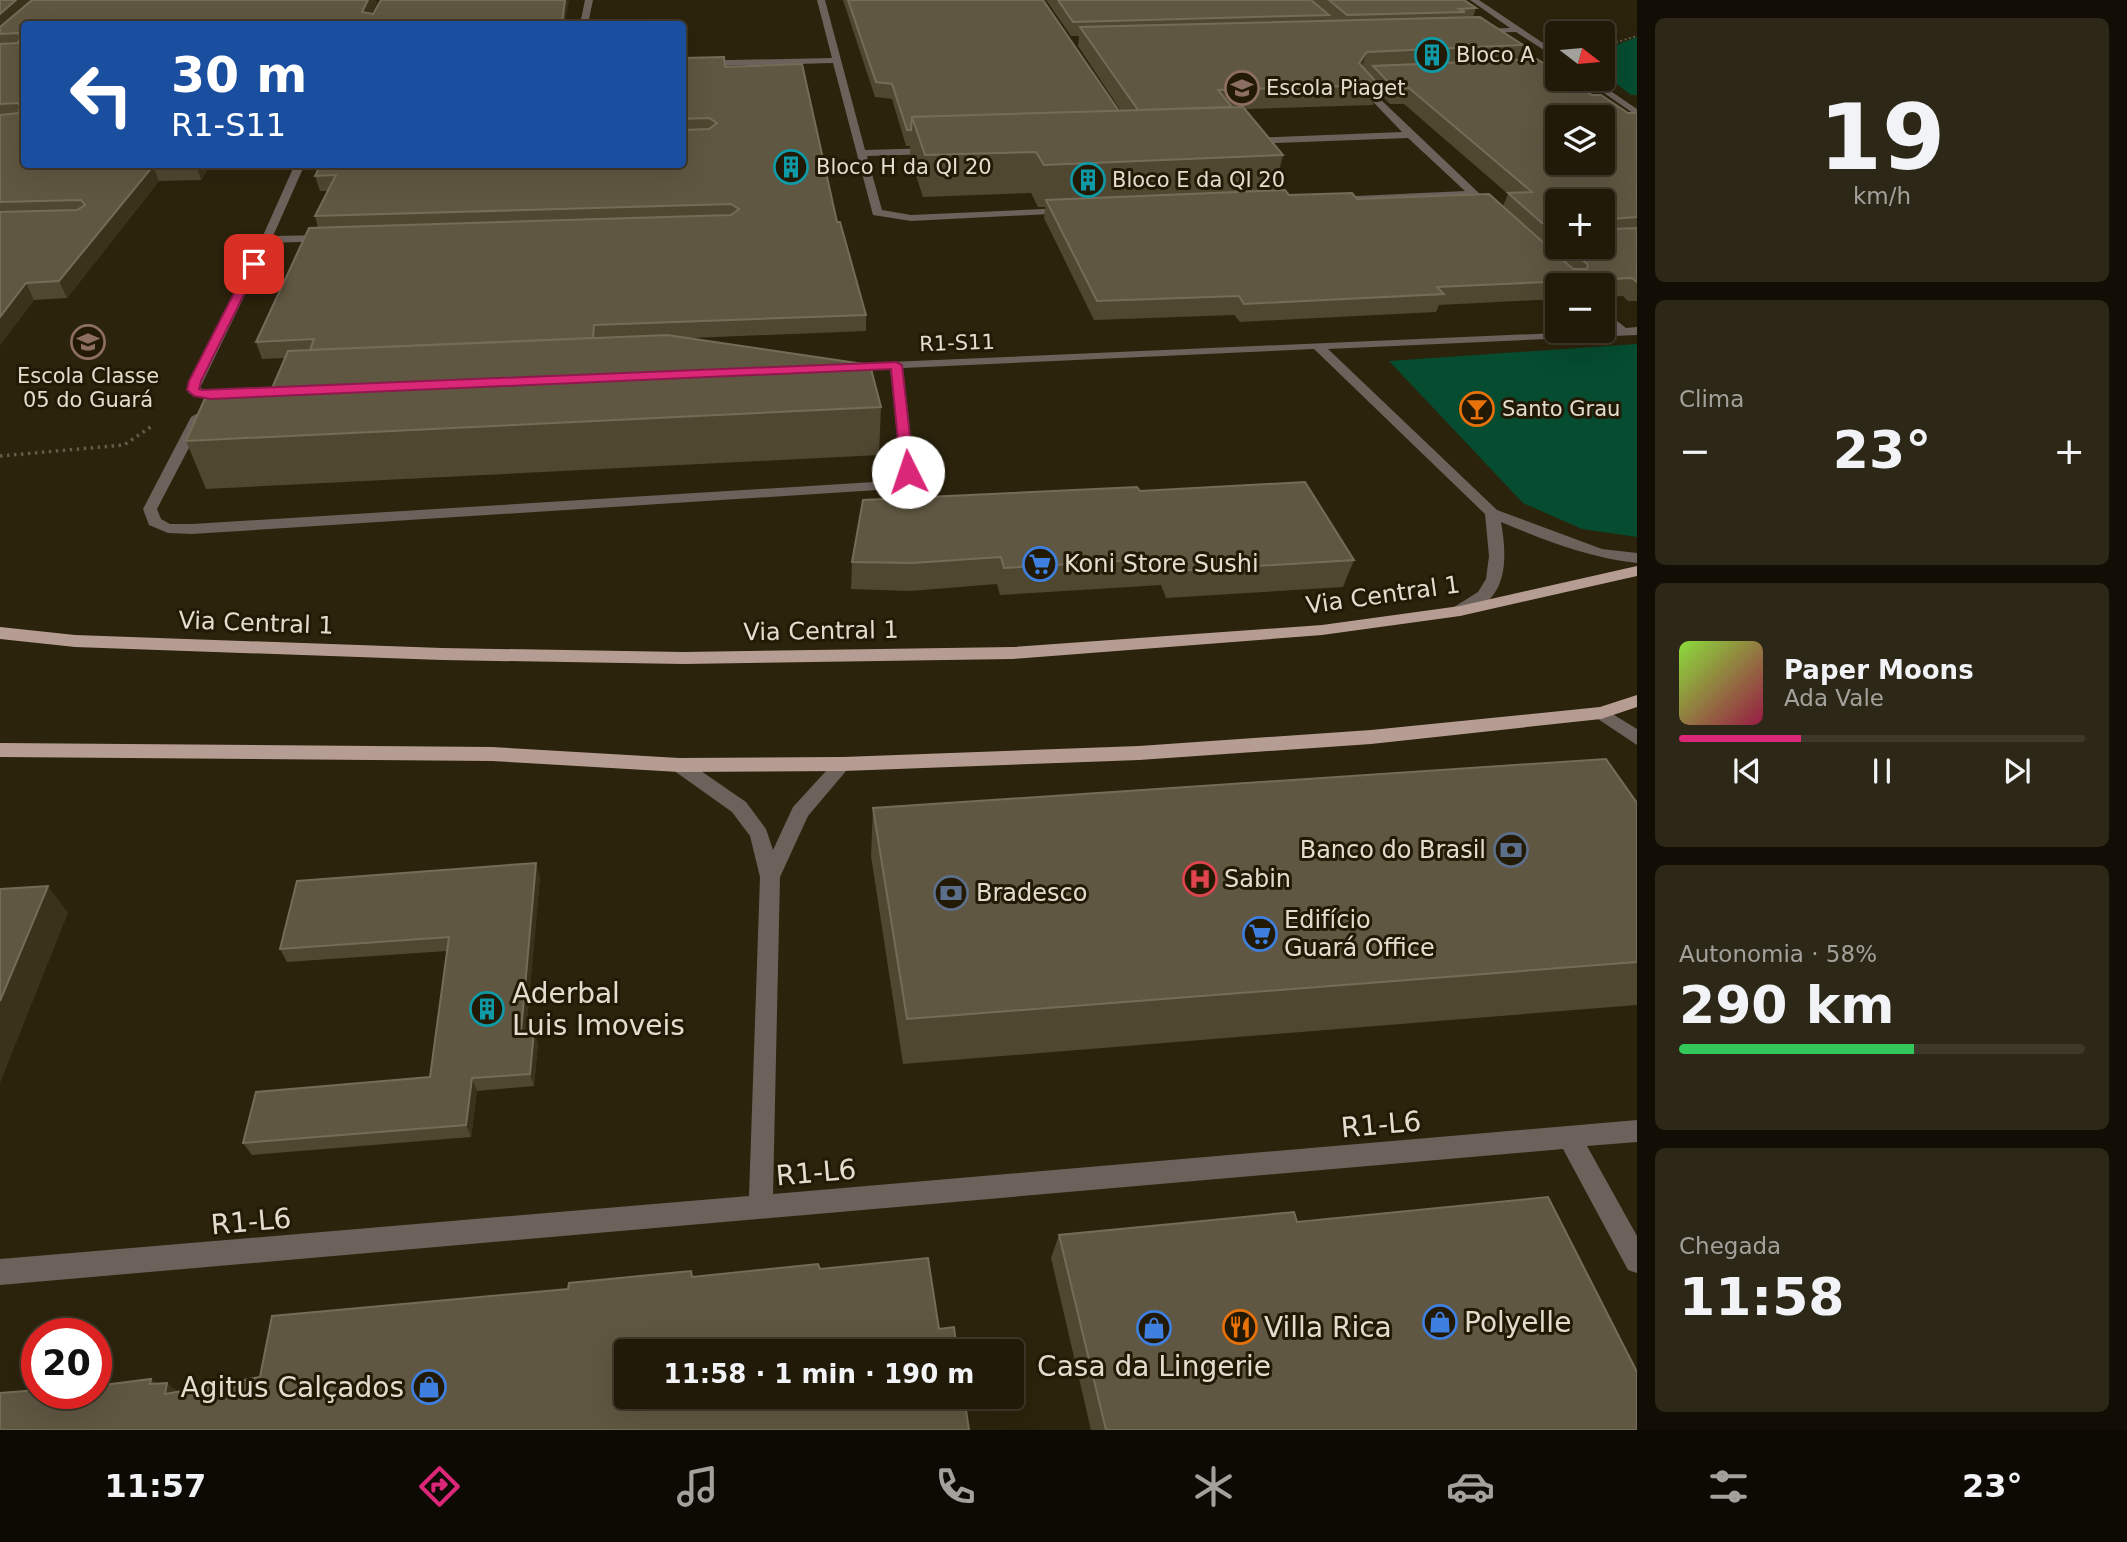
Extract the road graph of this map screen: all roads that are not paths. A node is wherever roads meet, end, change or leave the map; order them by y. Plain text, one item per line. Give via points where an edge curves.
1 (589, 0) edge
2 (821, 0) edge
3 (1474, 0) edge
4 (585, 21) edge
5 (1518, 30) junction
6 (1463, 31) edge
7 (1545, 49) edge
8 (838, 60) junction
9 (686, 64) edge
10 (1364, 76) edge
11 (1606, 91) edge
12 (1634, 109) edge
13 (1410, 135) junction
14 (1232, 141) edge
15 (943, 150) edge
16 (861, 153) junction
17 (298, 168) edge
18 (1473, 194) junction
19 (1322, 200) edge
20 (1482, 202) edge
21 (1077, 211) edge
22 (334, 238) edge
23 (266, 240) junction
24 (1615, 325) edge
25 (1637, 331) edge
26 (1623, 332) junction
27 (1319, 347) junction
28 (896, 365) junction
29 (828, 368) edge
30 (306, 391) edge
31 (204, 394) junction
32 (1493, 513) junction
33 (1637, 558) edge
34 (1637, 571) edge
35 (1460, 611) junction
36 (0, 633) edge
37 (1637, 701) edge
38 (1601, 713) junction
39 (1637, 738) edge
40 (0, 750) edge
41 (844, 764) junction
42 (679, 765) junction
43 (770, 877) junction
44 (1637, 1131) edge
45 (1569, 1138) junction
46 (761, 1206) junction
47 (1637, 1261) edge
48 (0, 1272) edge

1 - 4 street
2 - 8 street
3 - 5 street
5 - 6 street
5 - 7 street
8 - 9 street
8 - 16 street
10 - 13 street via 1360,84
11 - 12 street
13 - 14 street
13 - 18 street
15 - 16 street
16 - 21 street via 877,213 885,216
17 - 23 street
18 - 19 street
18 - 20 street
22 - 23 street
23 - 31 street via 195,381 193,390
24 - 26 street
25 - 26 street, R1-S11
26 - 27 street, R1-S11
27 - 28 street, R1-S11
27 - 32 street
28 - 29 street, R1-S11
28 - 31 street via 908,472 893,485 168,528 154,522 150,509
30 - 31 street
32 - 33 street via 1601,554
32 - 35 street via 1499,547 1495,573 1487,594
34 - 35 main road, Via Central 1
35 - 36 main road, Via Central 1 via 1322,630 999,653 683,658 75,641
37 - 38 main road
38 - 39 street
38 - 41 main road via 1371,737 1180,750
40 - 42 main road via 492,754
41 - 42 main road
41 - 43 street via 800,812
42 - 43 street via 739,807 759,834
43 - 46 street
44 - 45 street, R1-L6
45 - 46 street, R1-L6
45 - 47 street
46 - 48 street, R1-L6

